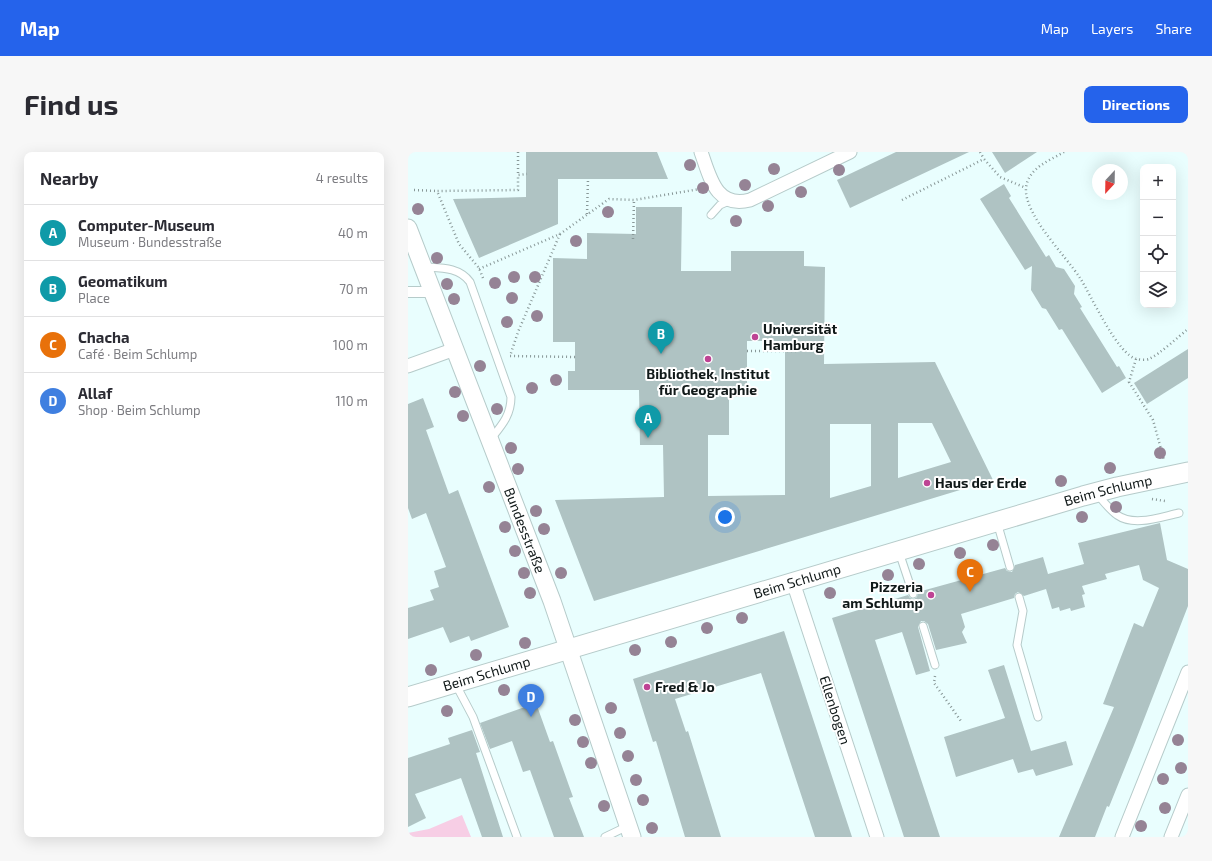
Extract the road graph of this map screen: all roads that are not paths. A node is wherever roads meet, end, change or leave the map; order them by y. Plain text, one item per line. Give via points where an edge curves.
1 (701, 152) edge
2 (850, 152) edge
3 (729, 200) junction
4 (711, 215) dead end
5 (408, 228) edge
6 (423, 267) junction
7 (408, 292) edge
8 (433, 292) junction
9 (455, 349) junction
10 (408, 366) edge
11 (490, 441) junction
12 (1188, 472) edge
13 (1096, 492) junction
14 (1179, 514) dead end
15 (997, 522) junction
16 (899, 552) junction
17 (1010, 567) dead end
18 (793, 582) junction
19 (913, 594) dead end
20 (1020, 597) dead end
21 (923, 626) dead end
22 (569, 650) junction
23 (935, 665) road end
24 (1188, 672) edge
25 (455, 683) junction
26 (408, 697) edge
27 (1038, 717) dead end
28 (1188, 795) edge
29 (630, 831) edge
30 (516, 837) edge
31 (606, 837) edge
32 (877, 837) edge
33 (1122, 837) edge
34 (1171, 837) edge

1 - 3 street via 717,191
2 - 3 street via 750,200
3 - 4 lane
5 - 6 street, Bundesstraße
6 - 8 street, Bundesstraße
6 - 11 lane via 448,268 470,282 511,397 507,419
7 - 8 street
8 - 9 street, Bundesstraße
9 - 10 street
9 - 11 street, Bundesstraße
11 - 22 street, Bundesstraße
12 - 13 main road, Beim Schlump
13 - 14 lane via 1115,514 1127,520 1139,521
13 - 15 main road, Beim Schlump
15 - 16 main road, Beim Schlump
15 - 17 lane
16 - 18 main road, Beim Schlump
16 - 19 lane
18 - 22 main road, Beim Schlump
18 - 32 street, Ellenbogen
20 - 27 lane via 1023,611 1017,645
21 - 23 lane
22 - 25 main road, Beim Schlump
22 - 29 street, Bundesstraße
24 - 33 street
25 - 26 main road, Beim Schlump
25 - 30 lane via 473,717
28 - 34 street
29 - 31 lane

